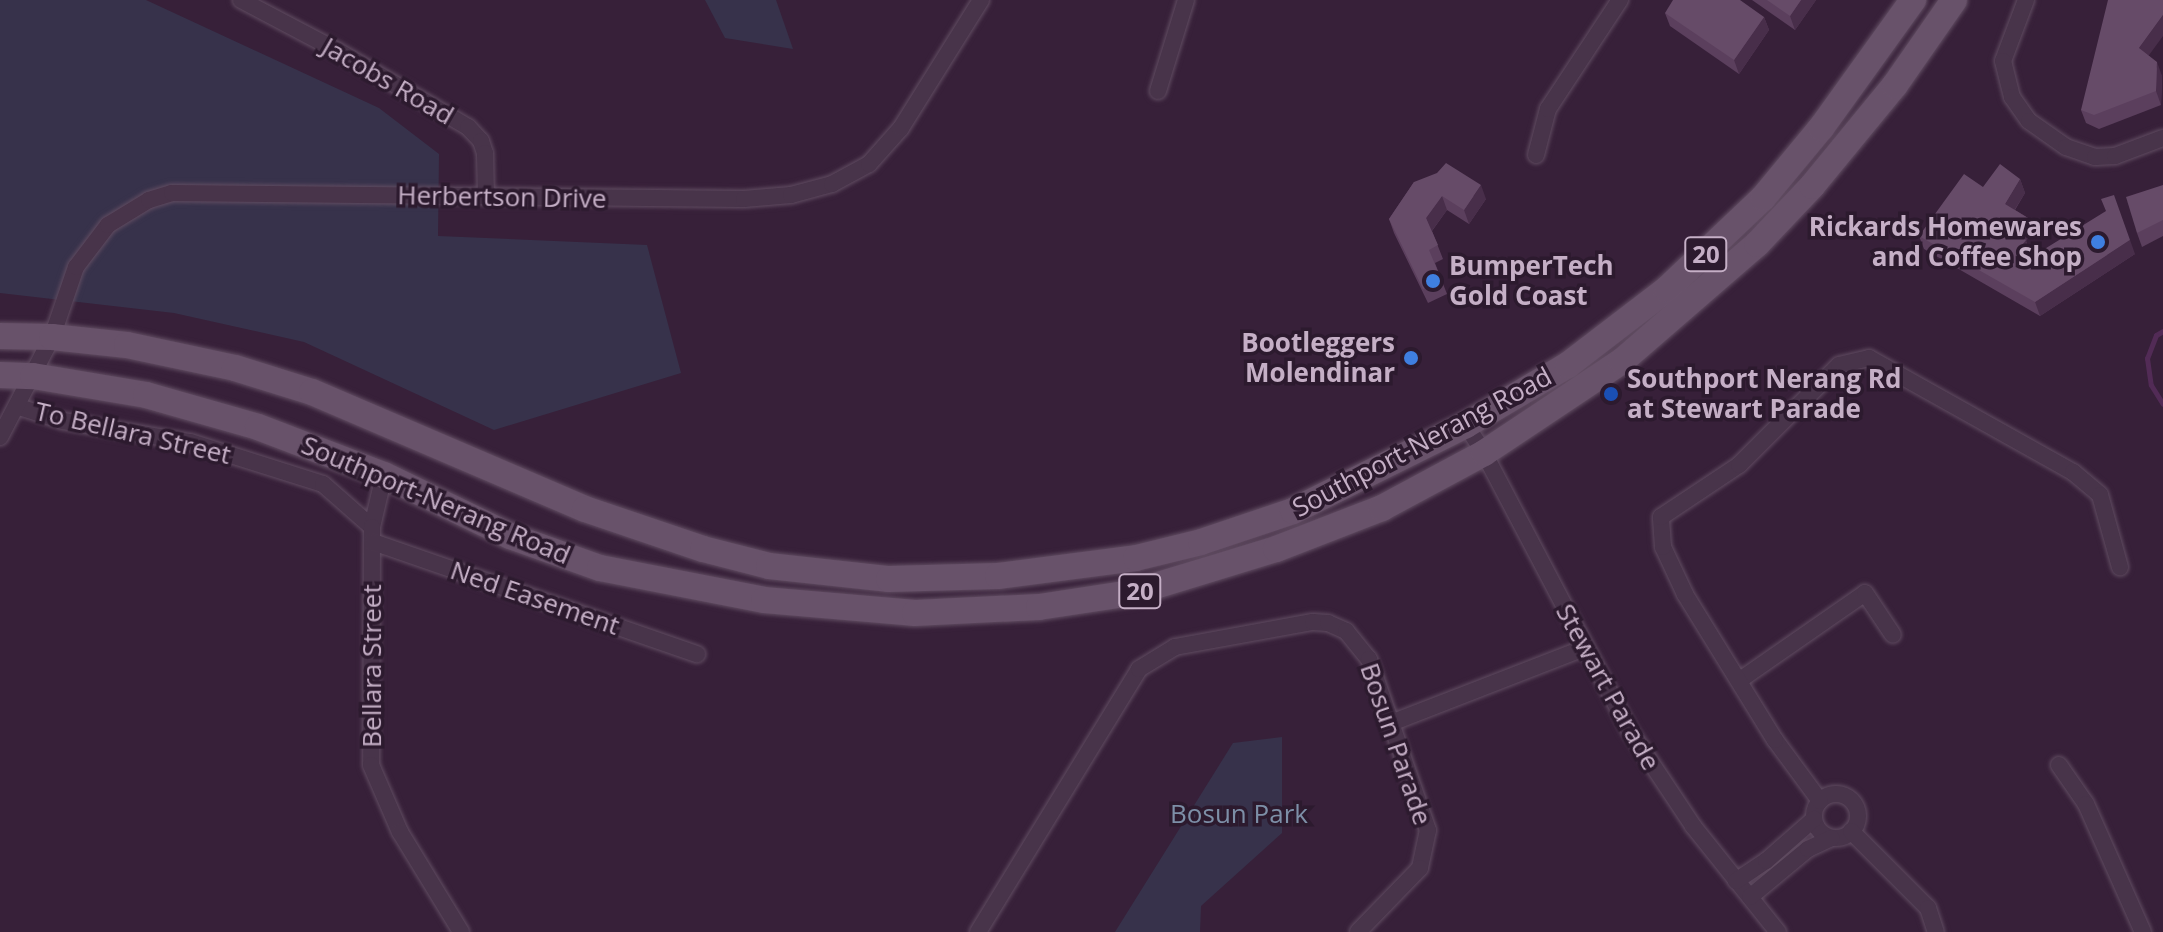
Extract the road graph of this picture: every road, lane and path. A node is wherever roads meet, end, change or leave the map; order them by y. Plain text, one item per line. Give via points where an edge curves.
1 (241, 0) edge
2 (981, 0) edge
3 (1186, 0) edge
4 (1620, 0) edge
5 (1913, 0) edge
6 (1954, 0) edge
7 (2026, 0) edge
8 (1158, 91) dead end
9 (2163, 138) edge
10 (1536, 155) dead end
11 (486, 196) junction
12 (0, 336) edge
13 (52, 337) junction
14 (0, 375) edge
15 (33, 376) junction
16 (19, 407) junction
17 (1466, 425) junction
18 (0, 437) edge
19 (1484, 453) junction
20 (384, 475) junction
21 (372, 535) junction
22 (2120, 567) dead end
23 (1893, 635) dead end
24 (1584, 648) junction
25 (697, 654) dead end
26 (1740, 680) junction
27 (1391, 723) junction
28 (2059, 765) dead end
29 (1820, 801) junction
30 (1814, 819) junction
31 (1851, 831) junction
32 (1832, 838) junction
33 (1736, 881) junction
34 (1750, 897) junction
35 (461, 932) edge
36 (978, 932) edge
37 (1358, 932) edge
38 (1778, 932) edge
39 (1936, 932) edge
40 (2143, 932) edge

1 - 11 street, Jacobs Road via 468,127 485,153
2 - 11 street, Herbertson Drive via 901,128 869,164 832,184 744,199
3 - 8 street
4 - 10 street via 1548,109
5 - 17 main road, Southport-Nerang Road / 20 via 1792,166 1712,248 1568,365
6 - 19 main road, Southport-Nerang Road / 20 via 1860,130 1757,244 1622,361
7 - 9 street via 2003,61 2012,97 2029,121 2066,147 2095,157 2115,156
11 - 13 street, Herbertson Drive via 185,193 149,200 108,225 92,242 76,267
12 - 13 main road, Southport-Nerang Road / 20
13 - 15 street, Herbertson Drive
13 - 17 main road, Southport-Nerang Road / 20 via 161,351 312,392 585,509 733,558 889,579 1067,569 1201,542 1293,511
14 - 15 main road, Southport-Nerang Road / 20
15 - 16 street, Herbertson Drive
15 - 20 main road, Southport-Nerang Road / 20 via 146,395 258,427
16 - 18 street, Herbertson Drive
16 - 21 street, To Bellara Street via 63,421 190,442 323,484
17 - 19 street, Stewart Parade
19 - 20 main road, Southport-Nerang Road / 20 via 1418,491 1322,533 1132,593 1039,607 915,613 764,600 600,568 510,536
19 - 24 street, Stewart Parade
20 - 21 street, Bellara Street
21 - 25 street, Ned Easement
21 - 35 street, Bellara Street via 371,765 400,832
22 - 26 street via 2100,495 2073,472 1869,358 1839,365 1739,465 1661,517 1663,547 1685,594
23 - 26 street via 1865,593
24 - 27 street
24 - 33 street, Stewart Parade via 1663,784
26 - 29 street
27 - 36 street, Bosun Parade via 1362,647 1328,623 1175,647 1139,669
27 - 37 street, Bosun Parade via 1426,818 1428,842 1412,879
28 - 40 street via 2086,804
29 - 30 street
29 - 31 street via 1832,795 1851,800 1858,819
30 - 32 street
30 - 33 street
31 - 32 street
31 - 39 street via 1928,908
32 - 34 street via 1808,849
33 - 34 street, Stewart Parade
34 - 38 street, Stewart Parade

